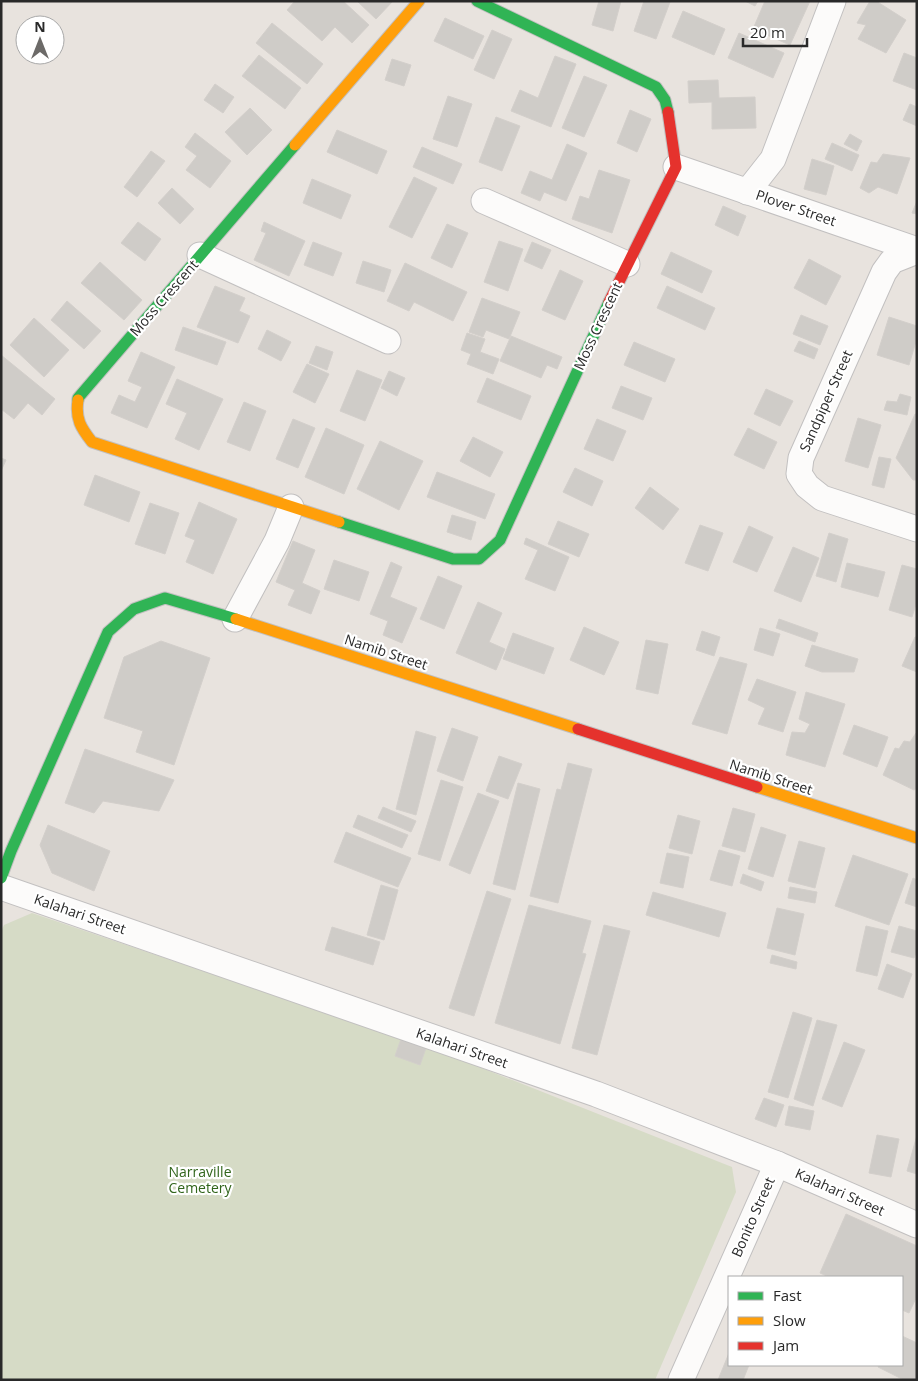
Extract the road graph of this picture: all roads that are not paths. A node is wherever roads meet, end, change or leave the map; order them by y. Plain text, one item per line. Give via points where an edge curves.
1 (419, 1) edge
2 (477, 1) edge
3 (833, 1) edge
4 (676, 167) junction
5 (747, 192) junction
6 (484, 201) dead end
7 (917, 250) edge
8 (200, 255) junction
9 (627, 264) junction
10 (388, 341) dead end
11 (291, 507) junction
12 (917, 529) edge
13 (235, 619) junction
14 (917, 838) edge
15 (1, 878) edge
16 (1, 887) edge
17 (777, 1164) junction
18 (917, 1225) edge
19 (681, 1380) edge

1 - 8 street, Moss Crescent
2 - 4 street via 656,87 670,118
3 - 5 street via 773,159
4 - 5 street, Plover Street
4 - 9 street, Moss Crescent
5 - 7 street, Plover Street
6 - 9 street
7 - 12 street, Sandpiper Street via 892,262 884,272 801,458 799,474 807,486 822,498
8 - 10 street
8 - 11 street, Moss Crescent via 78,398 75,416 92,442
9 - 11 street, Moss Crescent via 500,540 479,559 453,559
11 - 13 street via 277,541
13 - 14 street, Namib Street
13 - 15 street, Namib Street via 165,598 134,609 108,632
16 - 17 street, Kalahari Street via 596,1094
17 - 18 street, Kalahari Street
17 - 19 street, Bonito Street

